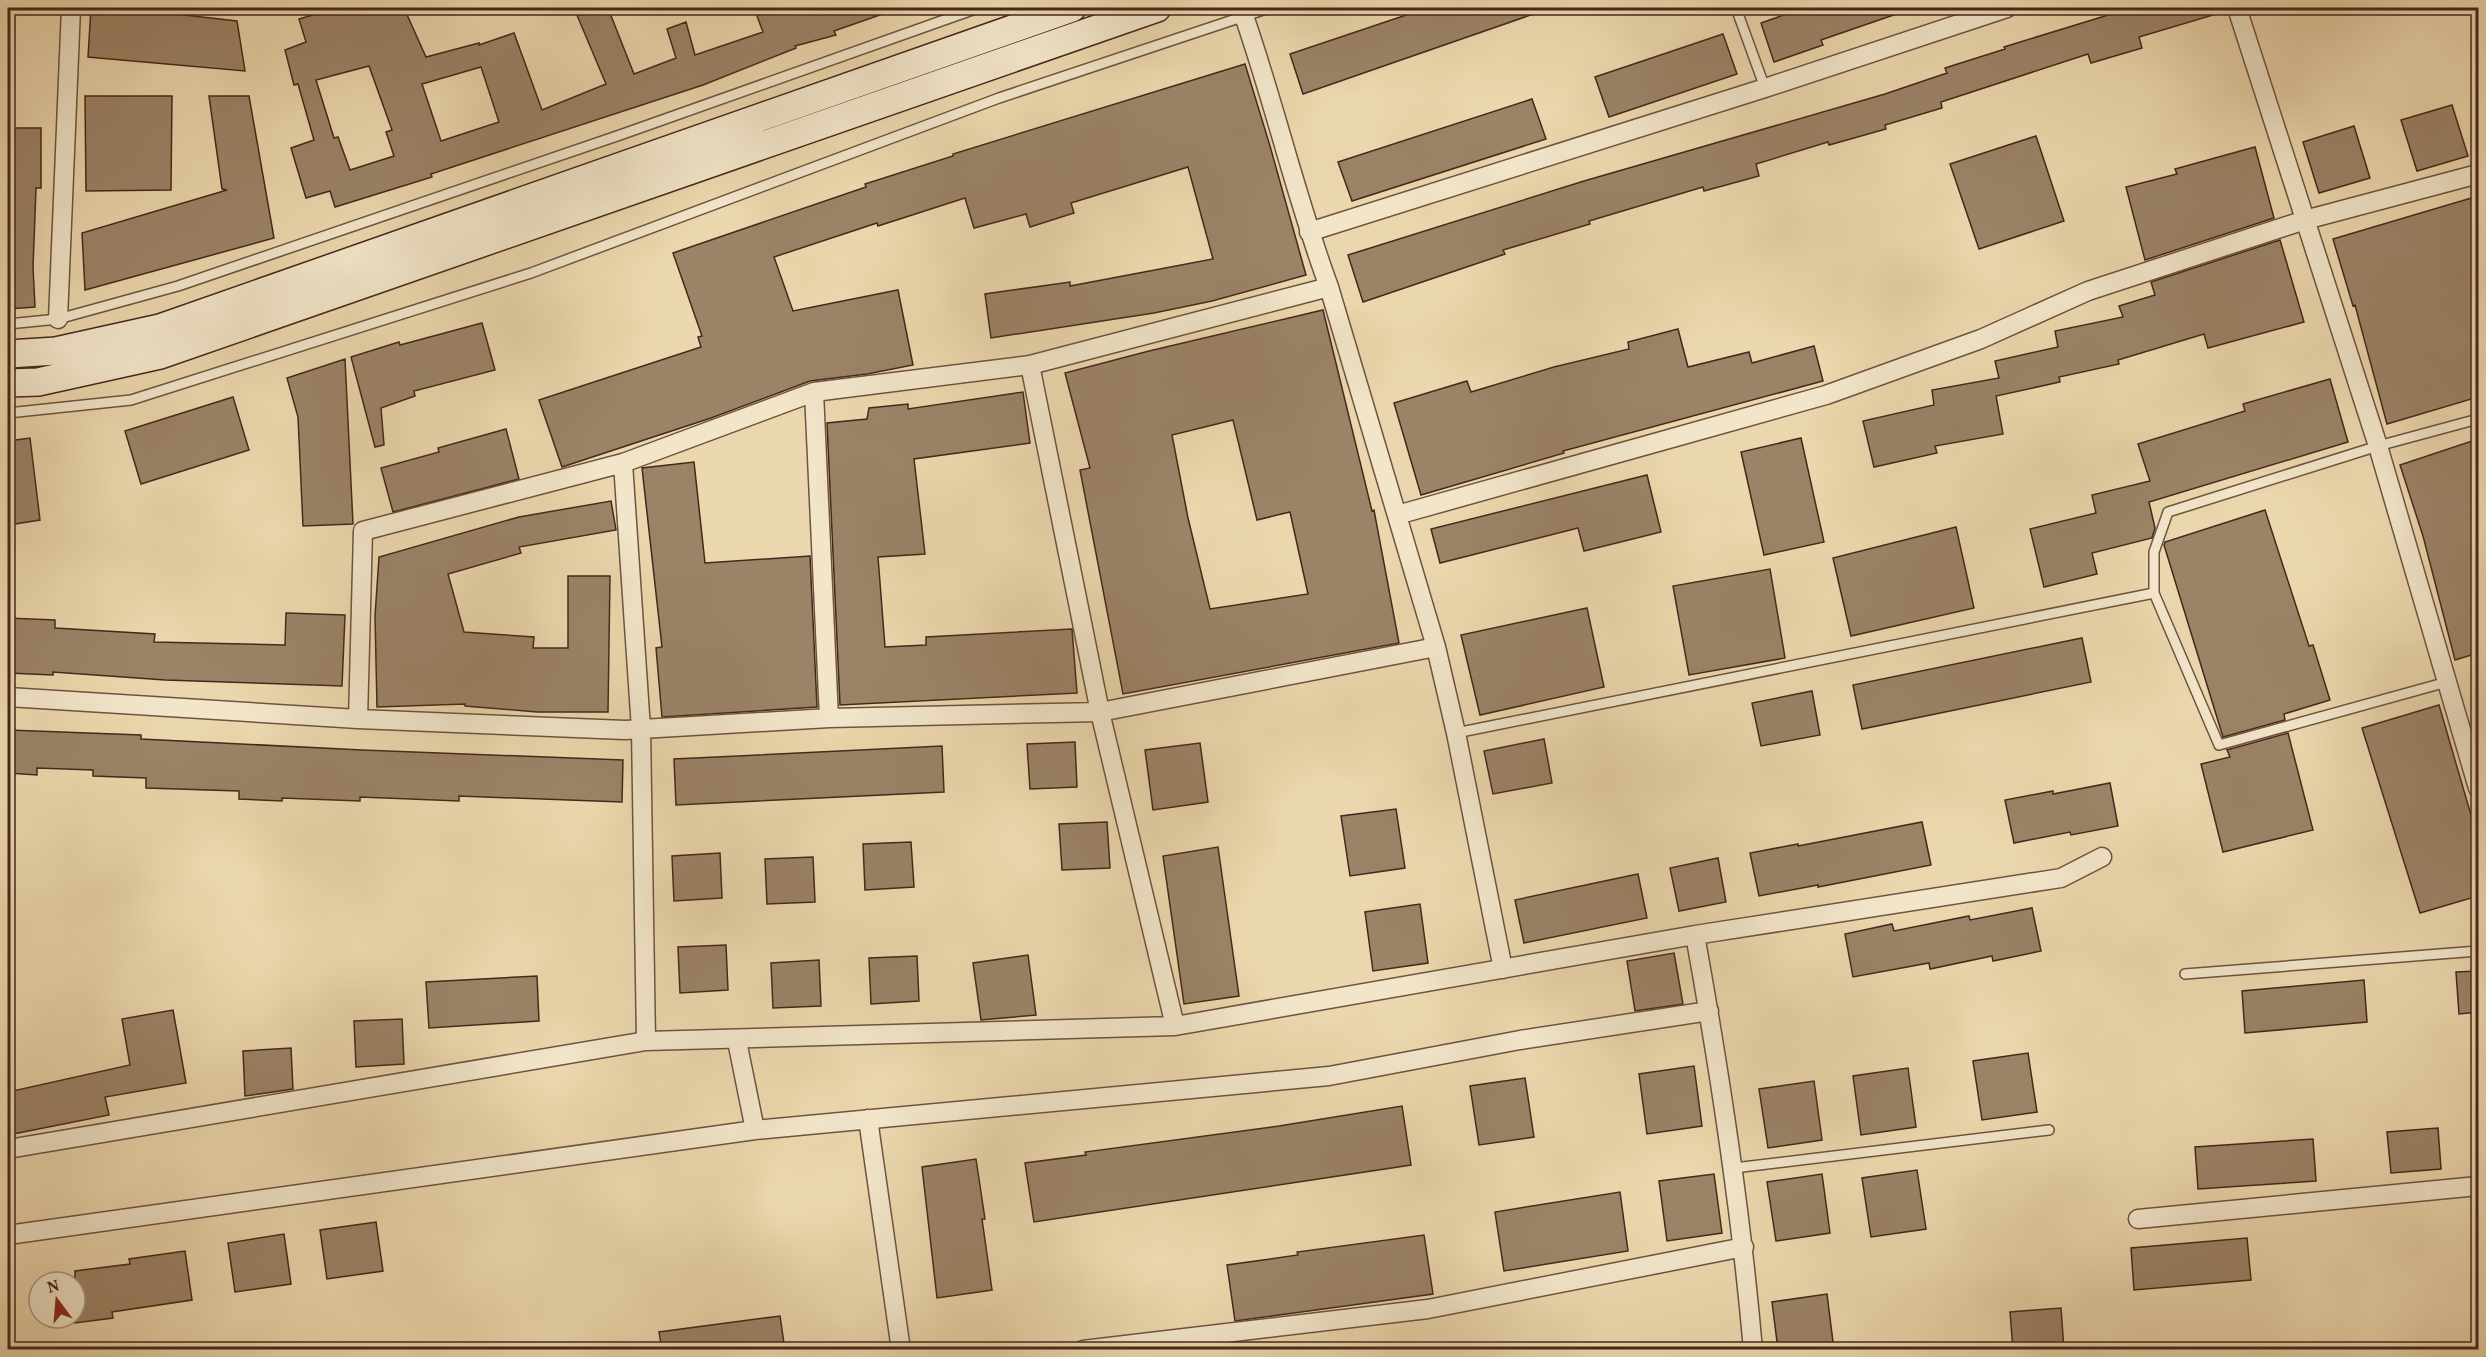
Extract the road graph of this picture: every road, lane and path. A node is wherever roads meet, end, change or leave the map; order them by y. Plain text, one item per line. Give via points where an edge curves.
1 (70, 8) edge
2 (978, 8) edge
3 (1072, 8) edge
4 (1157, 8) edge
5 (1269, 8) edge
6 (1736, 8) edge
7 (2007, 8) edge
8 (2237, 8) edge
9 (1244, 16) junction
10 (1765, 88) junction
11 (2478, 174) edge
12 (2305, 220) junction
13 (1309, 232) junction
14 (1329, 286) junction
15 (58, 320) junction
16 (8, 324) edge
17 (8, 354) edge
18 (1030, 365) junction
19 (8, 383) edge
20 (814, 393) junction
21 (8, 413) edge
22 (2478, 419) edge
23 (2378, 446) junction
24 (624, 463) junction
25 (1397, 514) junction
26 (2154, 593) junction
27 (1436, 647) junction
28 (2447, 682) junction
29 (8, 697) edge
30 (1100, 712) junction
31 (829, 718) junction
32 (358, 719) junction
33 (641, 729) junction
34 (1456, 733) junction
35 (2478, 788) edge
36 (2102, 857) dead end
37 (1695, 935) junction
38 (2478, 951) edge
39 (1503, 969) junction
40 (2185, 974) dead end
41 (1709, 1011) junction
42 (1175, 1026) junction
43 (646, 1041) junction
44 (738, 1041) junction
45 (868, 1119) junction
46 (755, 1130) junction
47 (2049, 1130) dead end
48 (8, 1149) edge
49 (1734, 1168) junction
50 (2478, 1186) edge
51 (2138, 1219) dead end
52 (8, 1235) edge
53 (1744, 1247) junction
54 (901, 1350) edge
55 (1083, 1350) edge
56 (1753, 1350) edge

1 - 15 street
2 - 15 lane via 212,274
3 - 17 main road via 160,328 56,351
4 - 19 main road via 160,355 38,382
5 - 9 lane
6 - 10 lane
7 - 10 street
8 - 12 street
9 - 13 street
9 - 21 lane via 988,102 531,273 131,400
10 - 13 street
11 - 12 street
12 - 23 street
12 - 25 street via 2088,291 1981,339 1826,395
13 - 14 street
14 - 18 street
14 - 25 street
15 - 16 lane
18 - 20 street
18 - 30 street
20 - 24 street
20 - 31 street
22 - 23 lane
23 - 26 lane via 2168,512 2154,552
23 - 28 street
24 - 32 street via 363,531
24 - 33 street
25 - 27 street
26 - 28 lane via 2218,745
26 - 34 lane
27 - 30 street
27 - 34 street
28 - 35 street
29 - 32 street
30 - 31 street
30 - 42 street
31 - 33 street
32 - 33 street
33 - 43 street
34 - 39 street
36 - 37 street via 2061,878
37 - 39 street
37 - 41 street
38 - 40 lane
39 - 42 street
41 - 45 street via 1520,1040 1329,1077
41 - 49 street
42 - 44 street
43 - 44 street
43 - 48 street
44 - 46 street
45 - 46 street
45 - 54 street
46 - 52 street
47 - 49 lane
49 - 53 street
50 - 51 street
53 - 55 street via 1428,1309
53 - 56 street

